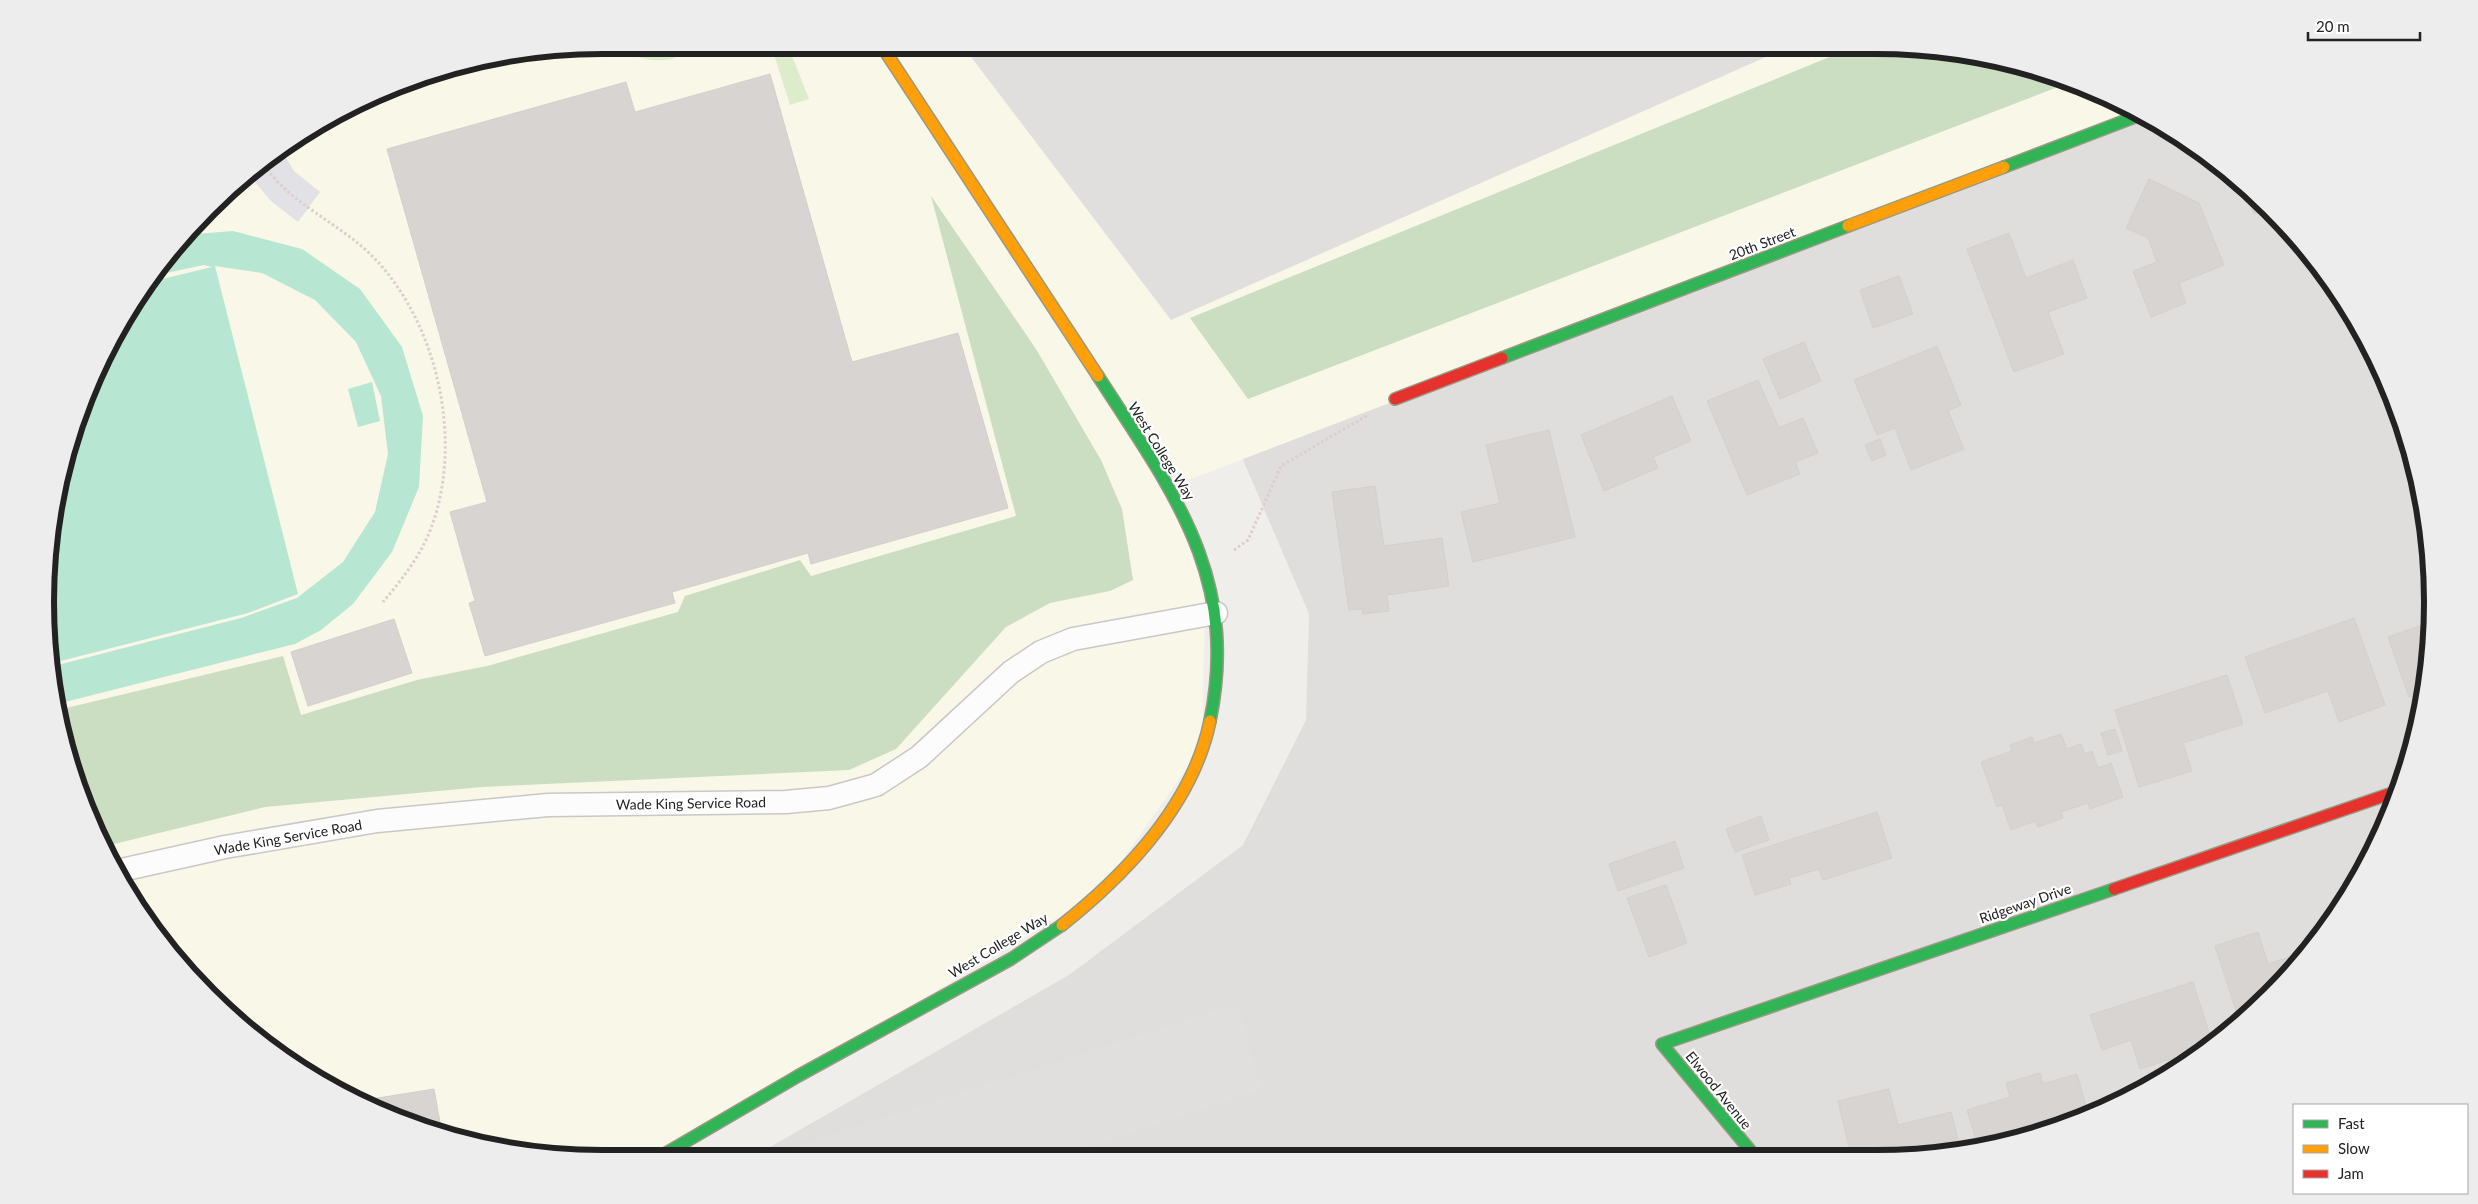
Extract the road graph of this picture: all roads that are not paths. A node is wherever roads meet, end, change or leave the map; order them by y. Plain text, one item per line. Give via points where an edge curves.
1 (887, 54) edge
2 (2132, 117) edge
3 (1395, 399) road end
4 (1216, 613) junction
5 (2389, 794) edge
6 (124, 870) edge
7 (1662, 1044) joint
8 (672, 1150) edge
9 (1750, 1150) edge

1 - 4 street, West College Way via 1170,487 1191,527 1206,569
2 - 3 street, 20th Street
4 - 6 lane, Wade King Service Road via 1073,639 1041,652 1011,672 919,757 876,785 829,798 786,802 548,805 377,821 225,847
4 - 8 street, West College Way via 1218,658 1214,704 1202,747 1184,789 1159,826 1099,893 1028,948
5 - 7 street, Ridgeway Drive
7 - 9 street, Elwood Avenue

